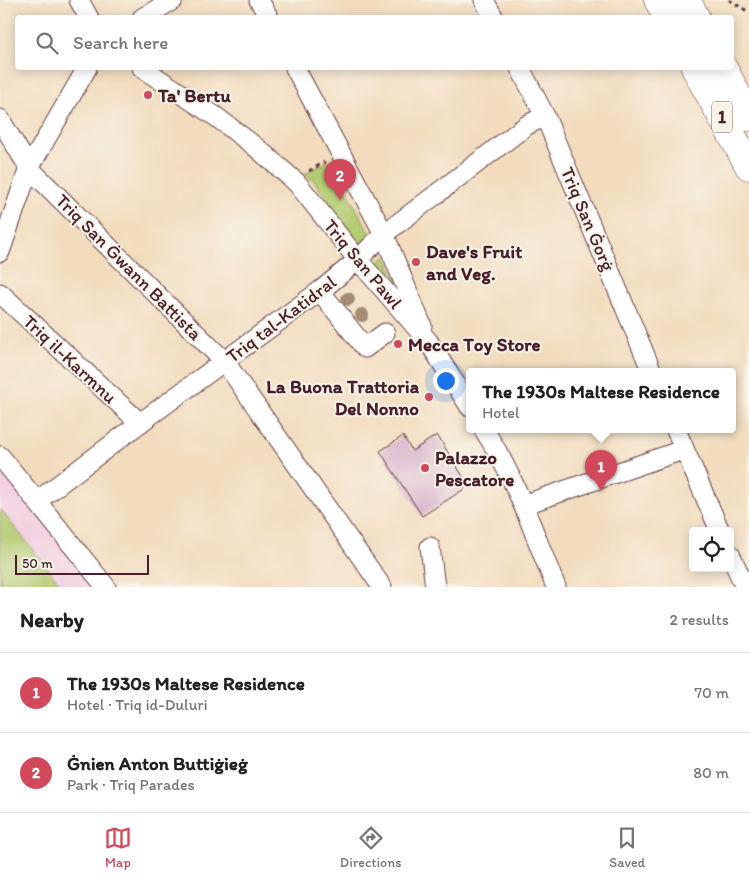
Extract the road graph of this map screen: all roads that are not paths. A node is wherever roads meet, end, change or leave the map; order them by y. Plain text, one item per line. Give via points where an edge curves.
1 (79, 0) edge
2 (173, 0) edge
3 (259, 0) edge
4 (484, 0) edge
5 (658, 0) edge
6 (686, 0) edge
7 (87, 15) edge
8 (147, 15) edge
9 (266, 15) edge
10 (492, 15) edge
11 (666, 15) edge
12 (694, 15) edge
13 (86, 70) edge
14 (145, 70) edge
15 (296, 70) edge
16 (521, 70) edge
17 (696, 70) edge
18 (724, 70) edge
19 (545, 116) junction
20 (749, 117) edge
21 (0, 119) edge
22 (749, 166) edge
23 (30, 168) junction
24 (384, 234) junction
25 (0, 252) edge
26 (358, 260) junction
27 (320, 292) junction
28 (0, 293) edge
29 (385, 333) dead end
30 (428, 341) junction
31 (225, 362) junction
32 (650, 368) edge
33 (466, 401) edge
34 (140, 423) junction
35 (486, 433) edge
36 (677, 433) edge
37 (683, 448) junction
38 (0, 456) edge
39 (37, 501) junction
40 (523, 505) junction
41 (718, 527) edge
42 (430, 547) dead end
43 (734, 563) edge
44 (106, 587) edge
45 (382, 587) edge
46 (435, 587) edge
47 (556, 587) edge
48 (745, 587) edge

1 - 7 street
2 - 8 street
3 - 9 street
4 - 10 street
5 - 11 highway
6 - 12 highway
13 - 23 street
14 - 26 street, Triq San Pawl via 215,116 297,183
15 - 24 street
16 - 19 street, Triq San Ġorġ
17 - 22 highway, 1
18 - 20 highway, 1
19 - 24 street, Triq tal-Katidral via 527,124
19 - 32 street, Triq San Ġorġ
21 - 23 street, Triq San Ġwann Battista
23 - 25 street
23 - 31 street, Triq San Ġwann Battista
24 - 26 street, Triq tal-Katidral
24 - 30 street
26 - 27 street, Triq tal-Katidral
26 - 30 street, Triq San Pawl
27 - 29 street via 365,348
27 - 31 street, Triq tal-Katidral
28 - 34 street, Triq il-Karmnu
30 - 33 street, Triq San Pawl
31 - 34 street, Triq tal-Katidral
31 - 45 street, Triq San Ġwann Battista
34 - 39 street, Triq tal-Katidral
35 - 40 street via 500,454
36 - 37 street
37 - 40 street
37 - 41 street
38 - 39 street
39 - 44 street
40 - 47 street
42 - 46 street
43 - 48 street

